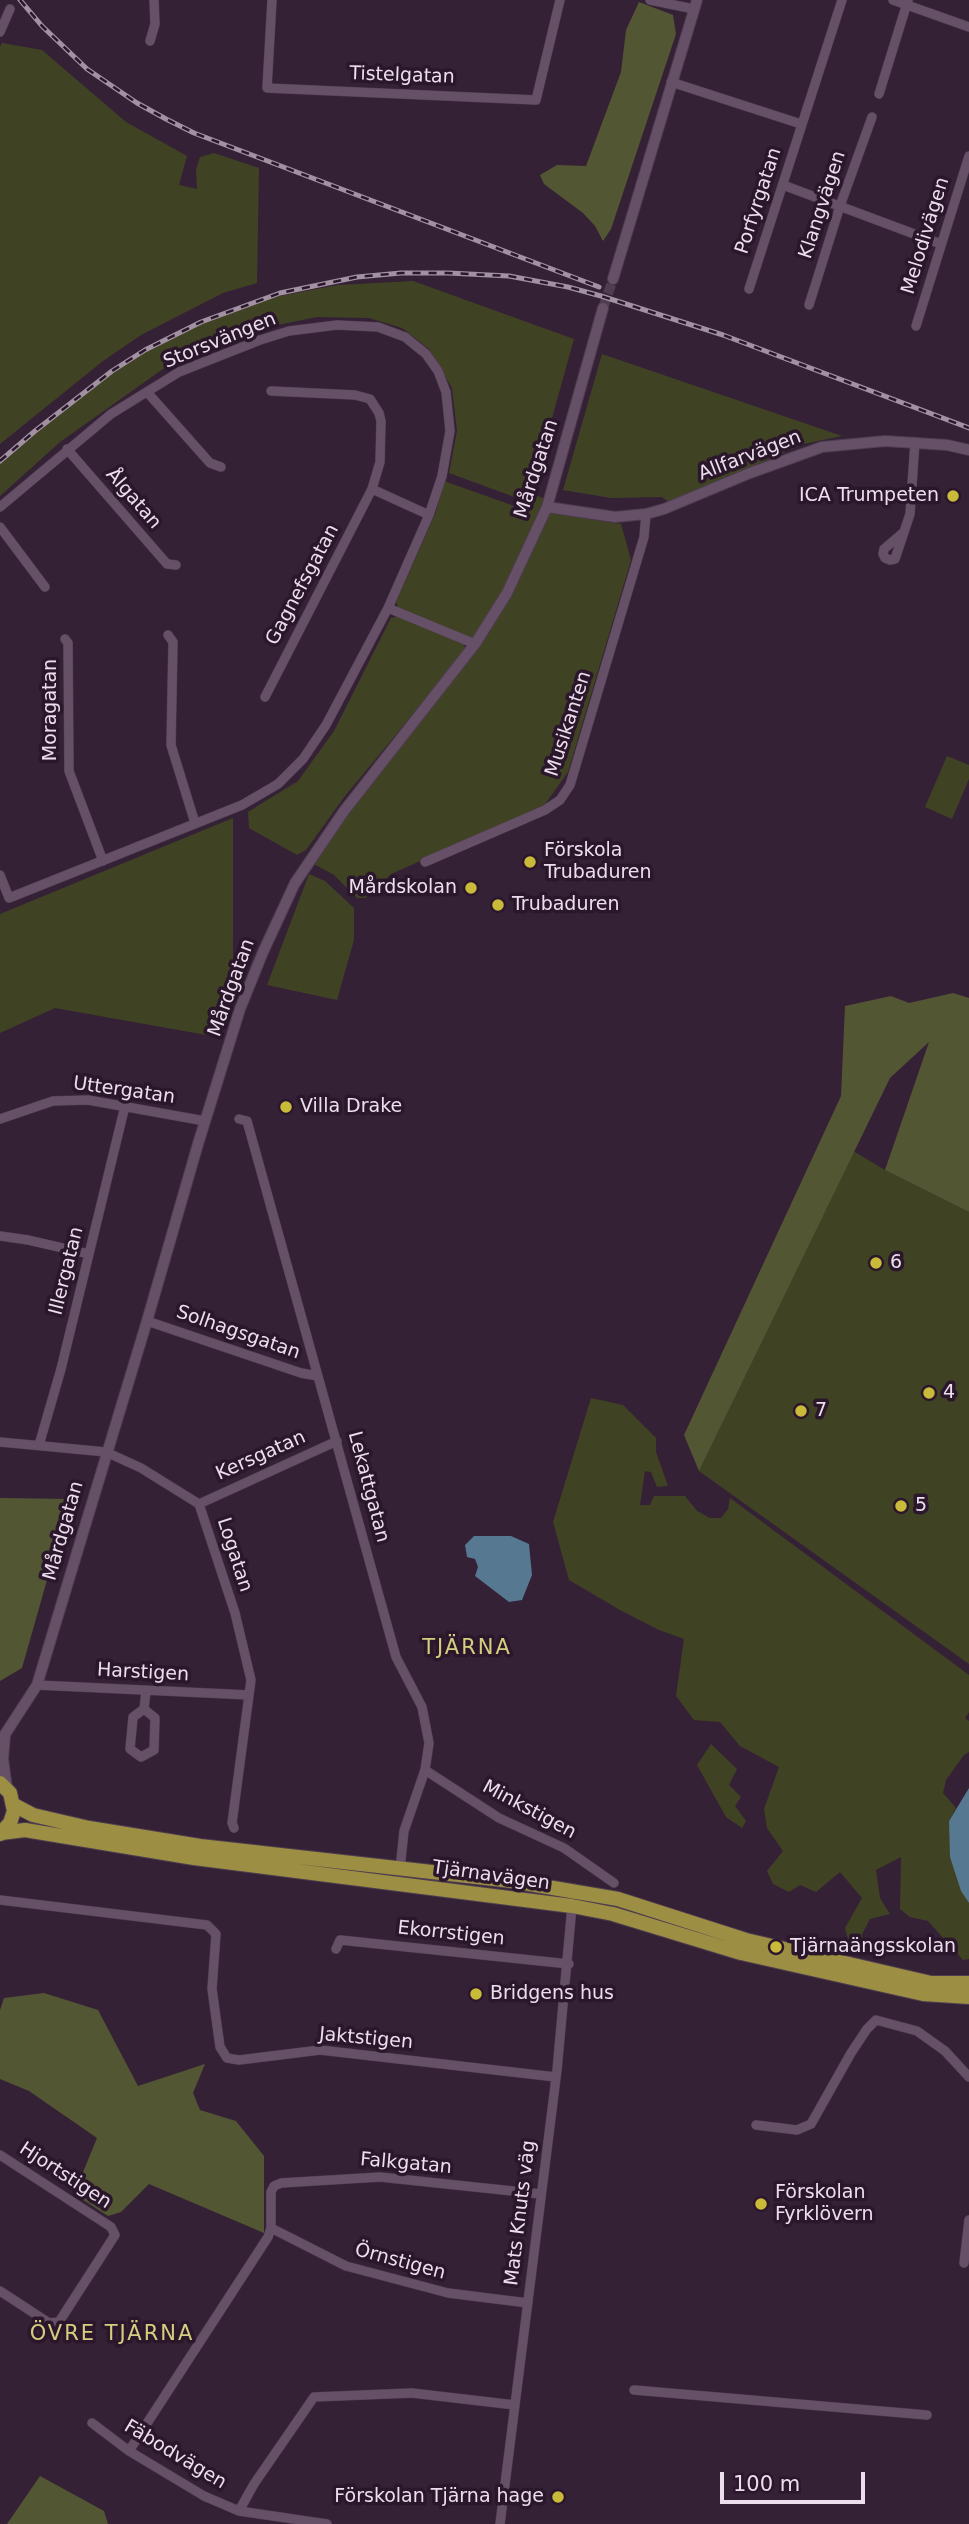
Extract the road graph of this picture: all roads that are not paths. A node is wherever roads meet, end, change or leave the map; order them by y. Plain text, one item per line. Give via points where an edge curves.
1 (154, 0) edge
2 (272, 0) edge
3 (560, 0) edge
4 (650, 0) edge
5 (842, 0) edge
6 (893, 0) edge
7 (907, 2) edge
8 (695, 5) edge
9 (10, 9) dead end
10 (969, 27) edge
11 (0, 32) edge
12 (150, 41) dead end
13 (671, 82) junction
14 (879, 94) dead end
15 (872, 117) dead end
16 (801, 124) junction
17 (969, 156) edge
18 (783, 185) junction
19 (840, 206) junction
20 (941, 244) junction
21 (612, 279) tunnel mouth
22 (749, 289) dead end
23 (809, 305) dead end
24 (603, 308) tunnel mouth
25 (916, 326) dead end
26 (271, 391) dead end
27 (147, 392) junction
28 (915, 442) junction
29 (67, 449) junction
30 (969, 450) edge
31 (221, 467) dead end
32 (372, 489) junction
33 (0, 507) edge
34 (547, 508) junction
35 (646, 514) junction
36 (429, 515) junction
37 (0, 527) edge
38 (904, 532) dead end
39 (176, 565) dead end
40 (46, 587) dead end
41 (388, 608) junction
42 (168, 635) dead end
43 (65, 639) dead end
44 (475, 644) junction
45 (265, 697) dead end
46 (195, 823) junction
47 (103, 861) junction
48 (425, 862) dead end
49 (0, 875) edge
50 (125, 1106) junction
51 (0, 1119) edge
52 (239, 1119) dead end
53 (205, 1121) junction
54 (0, 1236) edge
55 (89, 1254) junction
56 (148, 1321) junction
57 (318, 1376) junction
58 (337, 1441) junction
59 (0, 1442) edge
60 (39, 1445) junction
61 (106, 1452) junction
62 (199, 1504) junction
63 (37, 1685) junction
64 (146, 1691) junction
65 (249, 1695) junction
66 (144, 1709) junction
67 (2, 1738) edge
68 (425, 1770) junction
69 (4, 1786) edge
70 (14, 1804) junction
71 (234, 1828) dead end
72 (1, 1833) edge
73 (400, 1869) junction
74 (614, 1883) dead end
75 (0, 1899) edge
76 (572, 1906) junction
77 (336, 1949) dead end
78 (569, 1965) junction
79 (969, 1983) edge
80 (969, 1997) edge
81 (556, 2077) junction
82 (969, 2077) edge
83 (755, 2125) dead end
84 (0, 2155) edge
85 (541, 2194) junction
86 (969, 2220) edge
87 (271, 2228) junction
88 (964, 2263) dead end
89 (0, 2291) edge
90 (528, 2303) junction
91 (634, 2390) dead end
92 (515, 2405) junction
93 (927, 2415) dead end
94 (92, 2423) dead end
95 (129, 2451) junction
96 (239, 2511) junction
97 (327, 2524) edge
98 (500, 2524) edge

1 - 12 street
2 - 3 street, Tistelgatan via 267,88 536,100
4 - 8 street
5 - 16 street, Porfyrgatan
6 - 7 street
7 - 10 street
7 - 14 street
8 - 13 street
9 - 11 street
13 - 16 street
13 - 21 street
15 - 19 street, Klangvägen
16 - 18 street, Porfyrgatan
17 - 20 street, Melodivägen
18 - 19 street
18 - 22 street, Porfyrgatan
19 - 20 street
19 - 23 street, Klangvägen
20 - 25 street, Melodivägen
24 - 34 street, Mårdgatan
26 - 32 street, Gagnefsgatan via 355,395 370,400 381,421 380,463
27 - 29 street, Storsvängen
27 - 31 street via 211,463
27 - 36 street, Storsvängen via 179,372 289,331 337,325 378,327 405,337 426,354 446,392 450,431
28 - 30 street, Allfarvägen
28 - 35 street, Allfarvägen via 822,447
28 - 38 street via 910,514
29 - 33 street, Storsvängen
29 - 39 street, Ålgatan via 167,564
32 - 36 street
32 - 45 street, Gagnefsgatan via 271,673
34 - 35 street, Allfarvägen via 615,517
34 - 44 street, Mårdgatan via 507,593
35 - 48 street, Musikanten via 644,537 570,785 560,800 545,810
36 - 41 street, Storsvängen
37 - 40 street
41 - 44 street
41 - 46 street, Storsvängen via 303,759 278,784 242,805
42 - 46 street via 173,642 172,745
43 - 47 street, Moragatan via 69,771
44 - 53 street, Mårdgatan via 344,811 295,883 240,1009
46 - 47 street, Storsvängen
47 - 49 street, Storsvängen via 9,898
50 - 51 street, Uttergatan via 53,1101
50 - 53 street, Uttergatan
50 - 55 street, Illergatan
52 - 57 street, Lekattgatan via 247,1121
53 - 56 street, Mårdgatan
54 - 55 street
55 - 60 street, Illergatan
56 - 57 street, Solhagsgatan
56 - 61 street, Mårdgatan
57 - 58 street, Lekattgatan
58 - 62 street, Kersgatan
58 - 68 street, Lekattgatan via 396,1657 422,1707 429,1743
59 - 60 street, Logatan
60 - 61 street, Logatan
61 - 62 street, Logatan
61 - 63 street, Mårdgatan
62 - 65 street, Logatan via 235,1613 251,1680
63 - 64 street, Harstigen
63 - 67 street, Mårdgatan
64 - 65 street, Harstigen
64 - 66 street
65 - 71 street, Logatan
66 - 66 street via 155,1718 154,1750 141,1757 130,1749 132,1717
67 - 69 street, Mårdgatan
68 - 73 street, Lekattgatan via 404,1831
68 - 74 street, Minkstigen via 499,1818 564,1848
69 - 70 highway
70 - 72 highway via 10,1824
70 - 73 highway, Tjärnavägen via 33,1815 89,1828
72 - 76 highway, Tjärnavägen via 25,1830 194,1858
73 - 79 highway, Tjärnavägen via 618,1899 746,1940 931,1983
75 - 81 street, Jaktstigen via 207,1926 216,1934 212,1989 220,2047 227,2058 320,2050
76 - 78 street, Mats Knuts väg
76 - 80 highway, Tjärnavägen via 923,1994
77 - 78 street, Ekorrstigen via 340,1940
78 - 81 street, Mats Knuts väg
81 - 85 street, Mats Knuts väg
82 - 83 street via 945,2051 917,2031 876,2020 811,2124 797,2130
84 - 89 street, Hjortstigen via 111,2227 115,2235 59,2322 49,2323
85 - 87 street, Falkgatan via 361,2176 281,2183 271,2192
85 - 90 street, Mats Knuts väg
86 - 88 street
87 - 90 street, Örnstigen via 345,2266 447,2293
87 - 95 street
90 - 92 street, Mats Knuts väg
91 - 93 street
92 - 96 street via 412,2393 314,2398
92 - 98 street, Mats Knuts väg
94 - 95 street, Fäbodvägen
95 - 96 street, Fäbodvägen via 204,2496
96 - 97 street, Fäbodvägen

